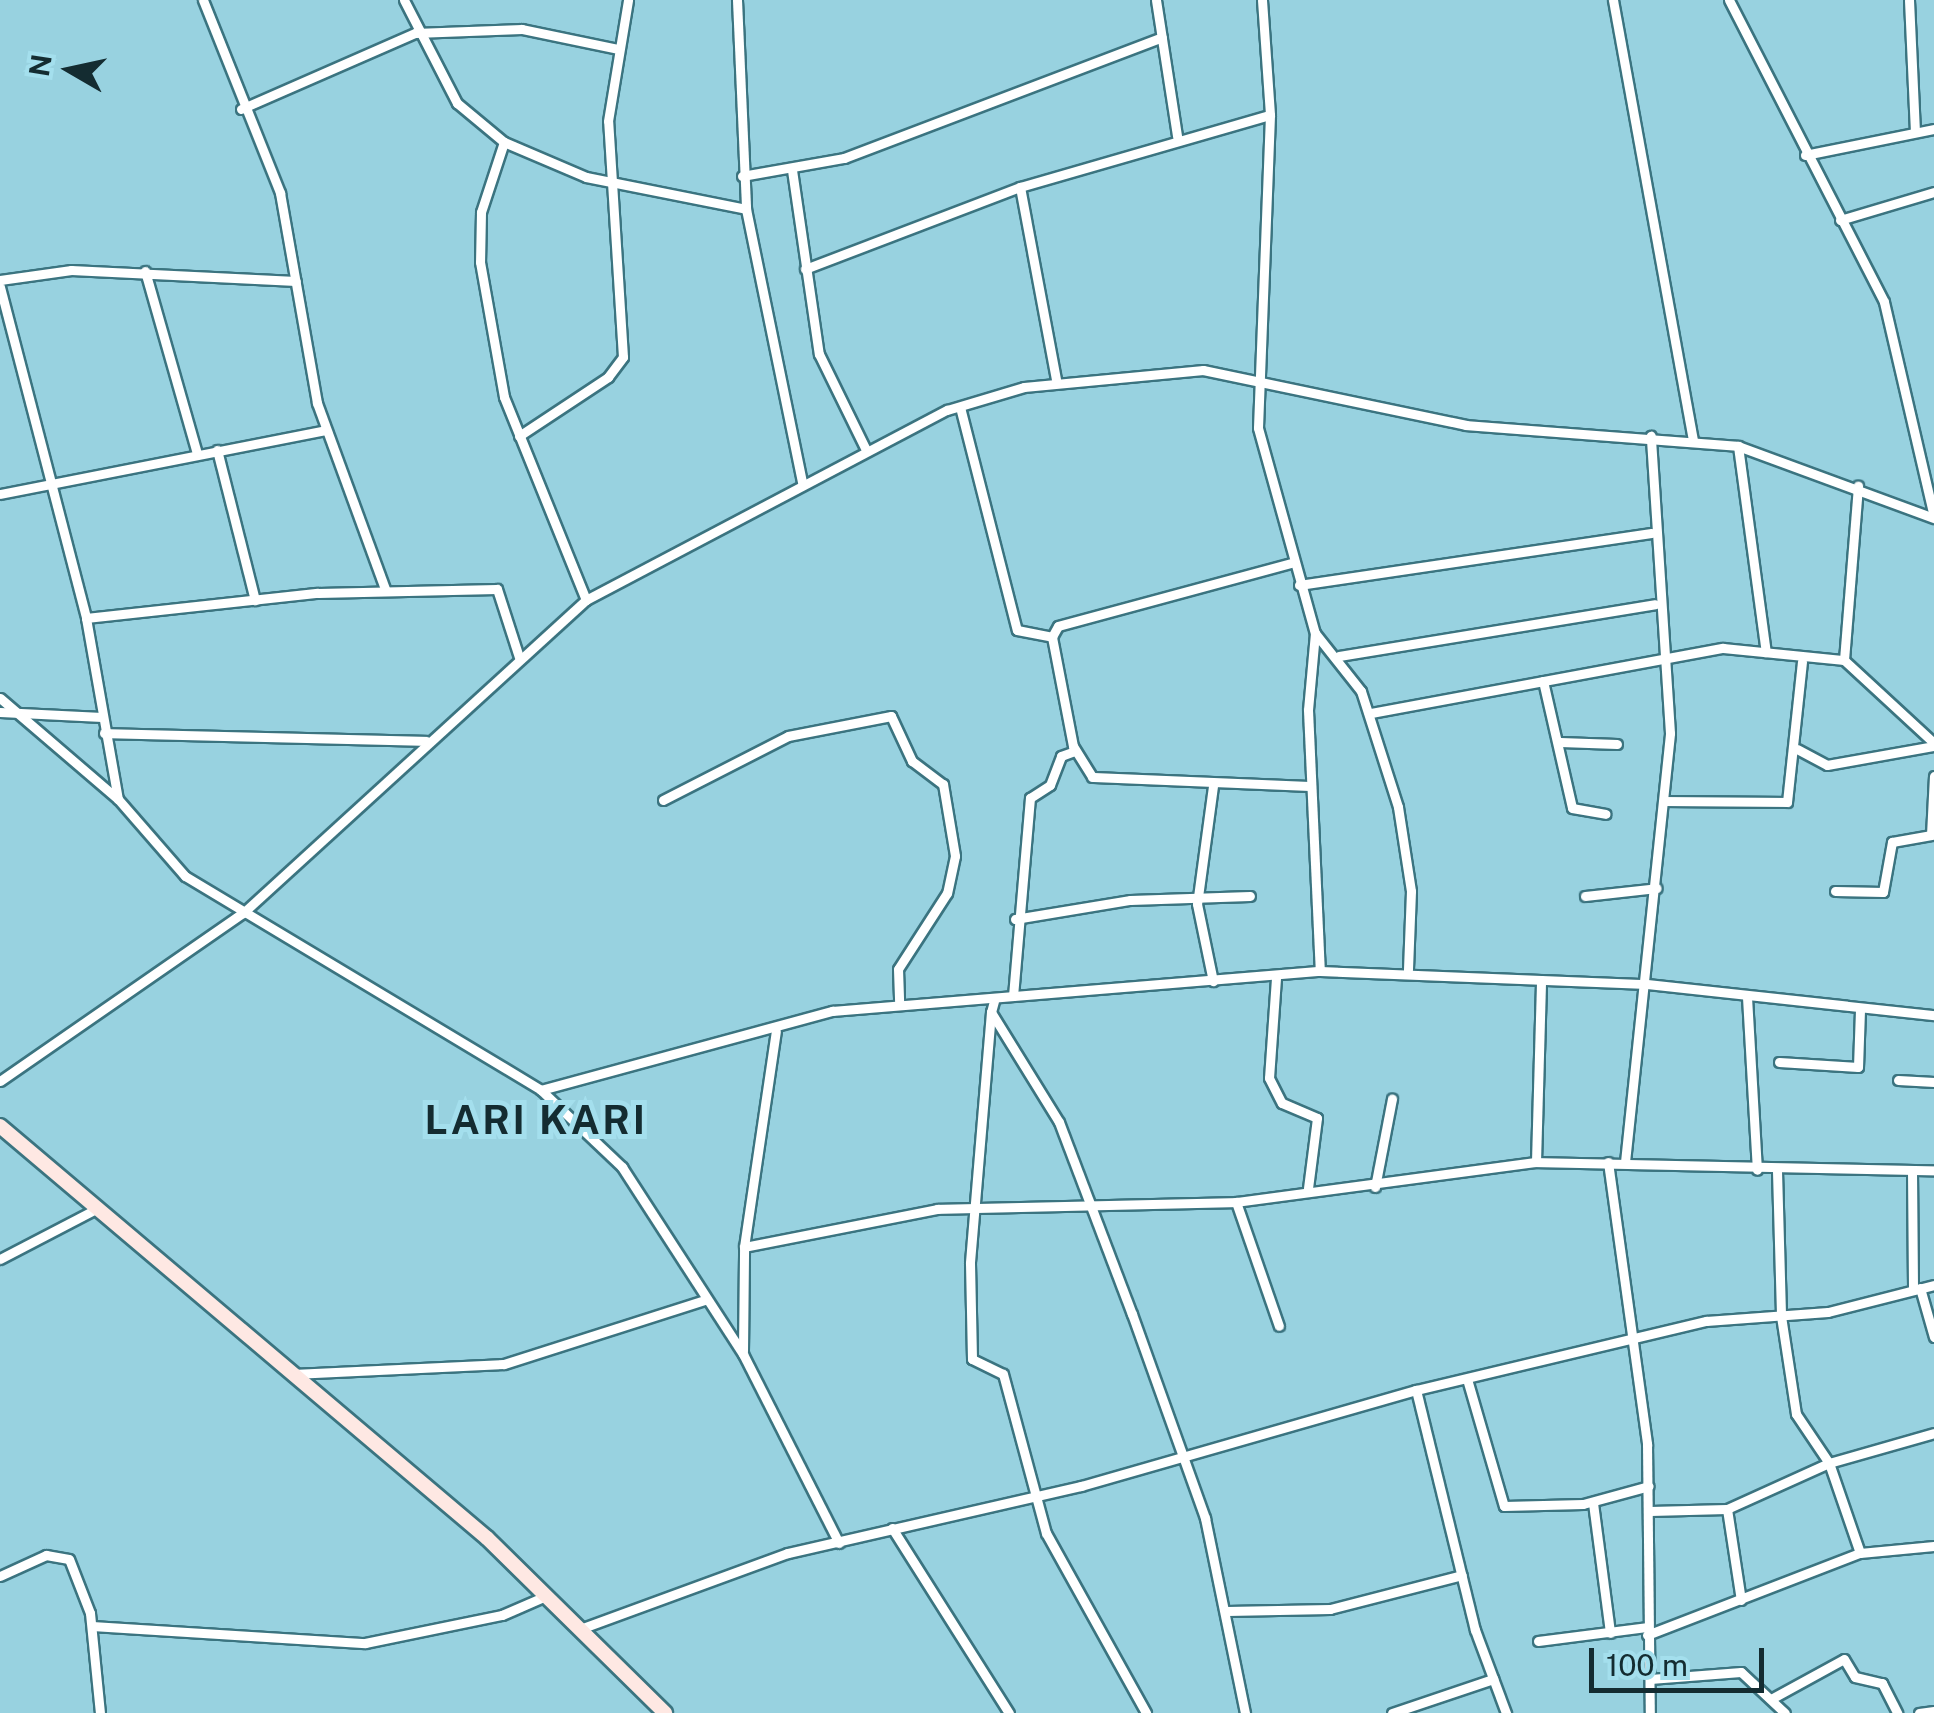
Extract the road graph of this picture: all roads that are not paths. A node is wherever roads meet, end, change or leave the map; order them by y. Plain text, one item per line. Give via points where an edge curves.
1 (203, 0) edge
2 (404, 0) edge
3 (628, 0) edge
4 (737, 0) edge
5 (1156, 0) edge
6 (1262, 0) edge
7 (1613, 0) edge
8 (1729, 0) edge
9 (1909, 0) edge
10 (415, 33) junction
11 (1162, 36) junction
12 (618, 49) junction
13 (241, 109) junction
14 (1270, 115) junction
15 (1934, 129) edge
16 (1915, 130) junction
17 (1177, 136) junction
18 (504, 142) junction
19 (1805, 155) junction
20 (792, 170) junction
21 (742, 176) junction
22 (607, 181) junction
23 (1020, 187) junction
24 (1934, 192) edge
25 (746, 209) junction
26 (1840, 220) junction
27 (805, 269) junction
28 (145, 271) junction
29 (296, 280) junction
30 (0, 284) edge
31 (1256, 378) junction
32 (1056, 380) junction
33 (960, 407) junction
34 (325, 430) junction
35 (519, 436) junction
36 (1651, 436) junction
37 (1693, 441) junction
38 (1738, 446) junction
39 (216, 450) junction
40 (866, 450) junction
41 (197, 453) junction
42 (47, 481) junction
43 (802, 482) junction
44 (1858, 486) junction
45 (0, 494) edge
46 (1934, 517) edge
47 (1652, 533) junction
48 (1291, 563) junction
49 (1299, 585) junction
50 (385, 589) junction
51 (255, 600) junction
52 (586, 600) junction
53 (1656, 604) junction
54 (86, 618) junction
55 (1315, 633) junction
56 (1052, 637) junction
57 (1766, 652) junction
58 (1339, 656) junction
59 (519, 657) junction
60 (1660, 658) junction
61 (1844, 660) junction
62 (1802, 662) junction
63 (1543, 681) junction
64 (0, 698) edge
65 (0, 712) edge
66 (16, 712) junction
67 (1371, 713) junction
68 (102, 717) junction
69 (104, 732) junction
70 (426, 741) junction
71 (1560, 742) junction
72 (1617, 744) dead end
73 (1934, 744) edge
74 (1797, 749) junction
75 (1076, 751) junction
76 (1934, 776) edge
77 (1212, 786) junction
78 (1310, 786) junction
79 (118, 799) junction
80 (662, 800) dead end
81 (1666, 800) junction
82 (1605, 814) dead end
83 (1657, 888) junction
84 (1835, 891) dead end
85 (1250, 896) dead end
86 (1585, 896) dead end
87 (1197, 904) junction
88 (243, 913) junction
89 (1015, 919) junction
90 (1408, 970) junction
91 (1320, 971) junction
92 (1276, 978) junction
93 (1542, 980) junction
94 (1213, 981) junction
95 (1648, 984) junction
96 (1013, 996) junction
97 (1747, 997) junction
98 (899, 1005) junction
99 (992, 1007) junction
100 (1860, 1011) junction
101 (1934, 1016) edge
102 (776, 1031) junction
103 (1779, 1062) dead end
104 (1898, 1080) dead end
105 (0, 1081) edge
106 (1934, 1082) edge
107 (541, 1090) junction
108 (1392, 1099) dead end
109 (0, 1126) edge
110 (1536, 1162) junction
111 (1608, 1162) junction
112 (1625, 1162) junction
113 (1757, 1170) junction
114 (1934, 1170) edge
115 (1777, 1171) junction
116 (1912, 1171) junction
117 (1375, 1187) junction
118 (1308, 1188) junction
119 (1236, 1202) junction
120 (1090, 1204) junction
121 (100, 1207) junction
122 (978, 1207) junction
123 (744, 1247) junction
124 (0, 1260) edge
125 (1934, 1285) edge
126 (1916, 1289) junction
127 (704, 1300) junction
128 (1780, 1316) junction
129 (1280, 1326) dead end
130 (1934, 1337) edge
131 (1631, 1340) junction
132 (743, 1354) junction
133 (293, 1374) junction
134 (1467, 1380) junction
135 (1416, 1390) junction
136 (1934, 1433) edge
137 (1180, 1456) junction
138 (1829, 1463) junction
139 (1650, 1486) junction
140 (1032, 1498) junction
141 (1592, 1503) junction
142 (1727, 1510) junction
143 (1650, 1512) junction
144 (892, 1528) junction
145 (839, 1543) junction
146 (1934, 1546) edge
147 (1860, 1553) junction
148 (1462, 1574) junction
149 (0, 1576) edge
150 (546, 1596) junction
151 (1740, 1600) junction
152 (1227, 1611) junction
153 (92, 1626) junction
154 (580, 1629) junction
155 (1648, 1631) junction
156 (1610, 1633) junction
157 (1538, 1642) dead end
158 (1493, 1679) junction
159 (1650, 1679) junction
160 (1771, 1699) junction
161 (1934, 1711) edge
162 (100, 1713) edge
163 (665, 1713) edge
164 (1009, 1713) edge
165 (1146, 1713) edge
166 (1245, 1713) edge
167 (1392, 1713) edge
168 (1506, 1713) edge
169 (1650, 1713) edge
170 (1784, 1713) edge
171 (1897, 1713) edge
172 (1919, 1713) edge

1 - 13 street
2 - 10 street
3 - 12 street
4 - 21 street
5 - 11 street
6 - 14 street
7 - 37 street
8 - 19 street
9 - 16 street
10 - 12 street via 522,28
10 - 13 street
10 - 18 street via 458,103
11 - 17 street
11 - 20 street via 955,120
12 - 22 street
13 - 29 street via 280,193
14 - 17 street
14 - 31 street
15 - 16 street
16 - 19 street
17 - 23 street
18 - 22 street
18 - 35 street via 481,212 480,262
19 - 26 street
20 - 21 street
20 - 27 street
21 - 25 street
22 - 25 street
22 - 35 street via 623,357 608,377
23 - 27 street
23 - 32 street
24 - 26 street
25 - 43 street
26 - 46 street via 1903,359
27 - 40 street via 819,354
28 - 29 street
28 - 30 street
28 - 41 street
29 - 34 street
30 - 42 street
31 - 32 street via 1157,370
31 - 36 street via 1466,425
31 - 48 street via 1262,461
32 - 33 street
33 - 40 street
33 - 56 street via 1017,630
34 - 39 street
34 - 50 street
35 - 52 street
36 - 37 street
36 - 47 street
37 - 38 street
38 - 44 street
38 - 57 street
39 - 41 street
39 - 51 street
40 - 43 street
41 - 42 street
42 - 45 street
42 - 54 street
43 - 52 street
44 - 46 street
44 - 61 street
47 - 49 street
47 - 53 street
48 - 49 street
48 - 56 street via 1058,626
49 - 55 street
50 - 51 street
50 - 59 street via 496,589
51 - 54 street
52 - 59 street
53 - 58 street
53 - 60 street
54 - 68 street
55 - 58 street
55 - 78 street
56 - 75 street
57 - 60 street
57 - 62 street
58 - 67 street
59 - 70 street
60 - 63 street
60 - 81 street
61 - 62 street
61 - 73 street
62 - 74 street
63 - 67 street
63 - 71 street
64 - 66 street
65 - 66 street
66 - 68 street
66 - 79 street
67 - 90 street via 1408,842
68 - 69 street
69 - 70 street
69 - 79 street
70 - 88 street
71 - 72 street
71 - 82 street via 1572,808
73 - 74 street via 1828,765
74 - 81 street via 1784,805
75 - 77 street via 1098,779
75 - 89 street via 1061,756 1050,785 1030,798
76 - 84 street via 1932,836 1892,842 1883,892
77 - 78 street
77 - 87 street
78 - 91 street
79 - 88 street via 185,876
80 - 98 street via 788,736 891,716 912,761 944,784 955,856 947,893 898,969
81 - 83 street
83 - 86 street
83 - 95 street
85 - 87 street
87 - 89 street via 1130,900
87 - 94 street
88 - 105 street
88 - 107 street
89 - 96 street
90 - 91 street
90 - 93 street
91 - 92 street
92 - 94 street
92 - 118 street via 1269,1078 1282,1103 1317,1118
93 - 95 street
93 - 110 street
94 - 96 street
95 - 97 street
95 - 112 street
96 - 99 street
97 - 100 street
97 - 113 street
98 - 99 street
98 - 102 street via 832,1012
99 - 120 street via 1059,1122
99 - 122 street
100 - 101 street
100 - 103 street via 1858,1067
102 - 107 street
102 - 123 street
104 - 106 street
107 - 127 street via 622,1167
108 - 117 street
109 - 121 street
110 - 111 street
110 - 117 street
111 - 112 street
111 - 131 street
112 - 113 street
113 - 115 street
114 - 116 street
115 - 116 street
115 - 128 street
116 - 126 street
117 - 118 street
118 - 119 street
119 - 120 street
119 - 129 street
120 - 122 street
120 - 137 street
121 - 124 street
121 - 133 street
122 - 123 street
122 - 140 street via 972,1360 1003,1374
123 - 132 street
125 - 126 street
126 - 128 street
126 - 130 street
127 - 132 street
127 - 133 street via 504,1364
128 - 131 street
128 - 138 street via 1796,1414
131 - 134 street
131 - 139 street
132 - 145 street
133 - 150 street
134 - 135 street
134 - 141 street via 1504,1506
135 - 137 street
135 - 148 street
136 - 138 street
137 - 140 street
137 - 152 street
138 - 142 street
138 - 147 street
139 - 141 street
139 - 143 street
140 - 144 street
140 - 165 street
141 - 156 street
142 - 143 street
142 - 151 street
143 - 155 street
144 - 145 street
144 - 164 street
145 - 154 street via 659,1593
146 - 147 street
147 - 151 street
148 - 152 street via 1330,1610
148 - 158 street
149 - 153 street via 46,1555 70,1559
150 - 153 street via 502,1615 364,1643
150 - 154 street
151 - 155 street
152 - 166 street
153 - 162 street
154 - 163 street
155 - 156 street
155 - 159 street
156 - 157 street
158 - 167 street
158 - 168 street
159 - 160 street via 1741,1672
159 - 169 street
160 - 170 street
160 - 171 street via 1844,1659 1855,1677 1882,1684
161 - 172 street

